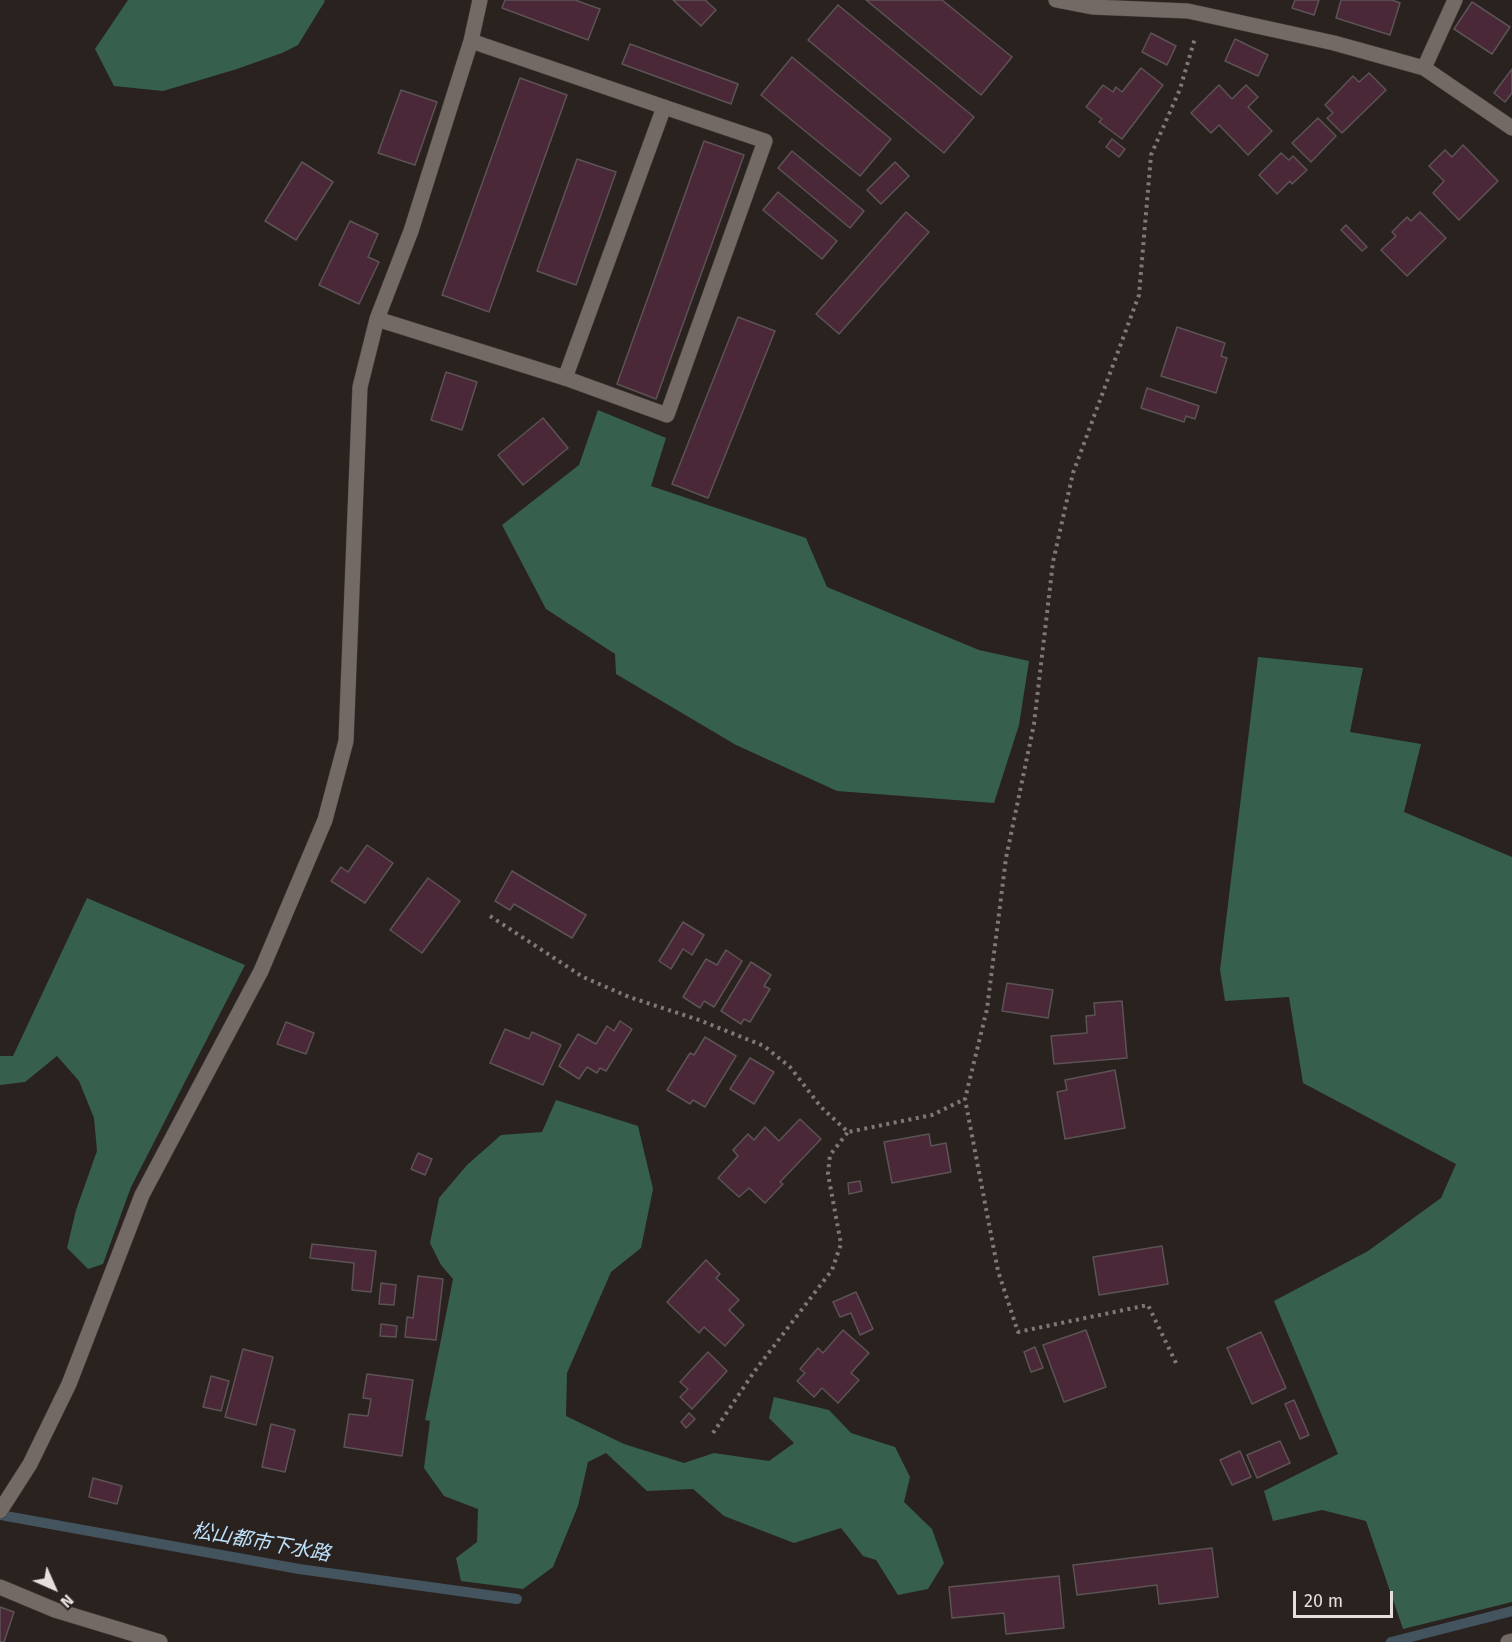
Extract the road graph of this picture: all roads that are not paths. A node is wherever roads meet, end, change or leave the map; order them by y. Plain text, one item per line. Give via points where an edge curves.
1 (480, 0) edge
2 (1056, 0) edge
3 (1455, 0) edge
4 (1195, 8) edge
5 (471, 41) junction
6 (1424, 68) junction
7 (664, 106) junction
8 (1512, 128) edge
9 (377, 319) junction
10 (565, 378) junction
11 (0, 1511) edge
12 (0, 1587) edge
13 (160, 1642) edge

1 - 5 street
2 - 4 street via 1092,7
3 - 6 street
4 - 6 street
5 - 7 street
5 - 9 street via 411,231
6 - 8 street
7 - 10 street
7 - 10 street via 765,141 668,415
9 - 10 street
9 - 11 street via 360,387 346,741 325,820 261,971 142,1195 69,1383 30,1464
12 - 13 street via 56,1610

